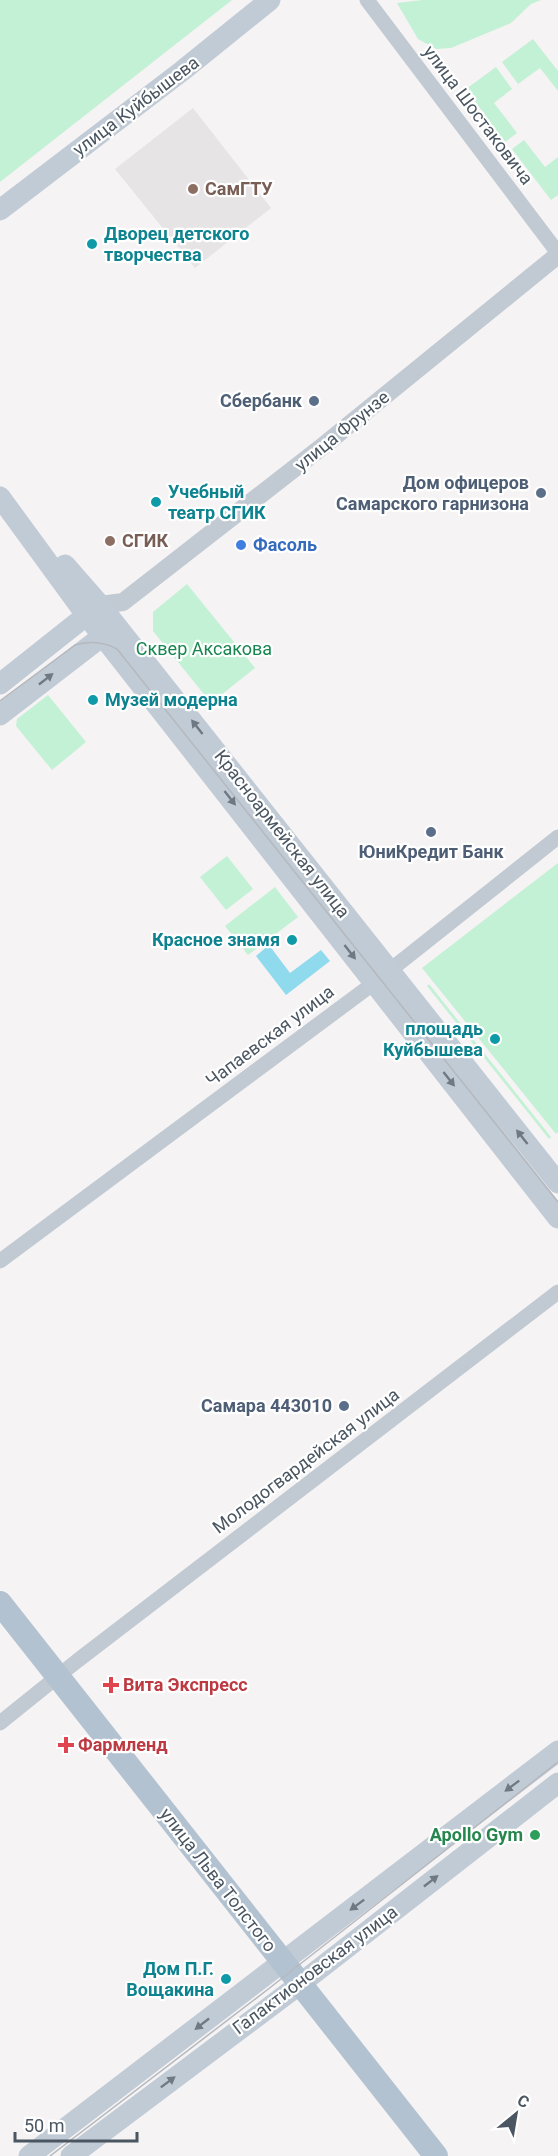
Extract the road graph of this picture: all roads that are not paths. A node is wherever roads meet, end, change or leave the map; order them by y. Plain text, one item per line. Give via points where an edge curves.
1 (270, 0) edge
2 (368, 0) edge
3 (0, 210) edge
4 (558, 254) edge
5 (0, 490) edge
6 (0, 497) edge
7 (123, 602) junction
8 (94, 610) junction
9 (110, 631) junction
10 (0, 684) edge
11 (0, 715) edge
12 (558, 837) edge
13 (382, 977) junction
14 (558, 1183) edge
15 (558, 1218) edge
16 (0, 1261) edge
17 (558, 1292) edge
18 (0, 1603) edge
19 (50, 1684) junction
20 (0, 1722) edge
21 (558, 1750) edge
22 (558, 1783) edge
23 (283, 1962) junction
24 (300, 1984) junction
25 (29, 2156) edge
26 (71, 2156) edge
27 (436, 2156) edge

1 - 3 main road, улица Куйбышева
2 - 4 street, улица Шостаковича
4 - 7 street, улица Фрунзе via 323,446
5 - 8 main road
6 - 8 main road
7 - 8 street
7 - 9 street
8 - 9 main road, Красноармейская улица
8 - 10 main road
11 -> 9 main road
9 - 13 main road, Красноармейская улица
12 - 13 street, Чапаевская улица
14 -> 13 main road, Красноармейская улица
13 -> 15 main road, Красноармейская улица
13 - 16 street, Чапаевская улица
17 - 19 street, Молодогвардейская улица
18 - 19 main road, улица Льва Толстого
19 - 20 street
19 - 23 main road, улица Льва Толстого
21 -> 23 main road, Галактионовская улица
24 -> 22 main road, Галактионовская улица
23 - 24 main road, улица Льва Толстого
23 -> 25 main road, Галактионовская улица
26 -> 24 main road, Галактионовская улица
24 - 27 main road, улица Льва Толстого

